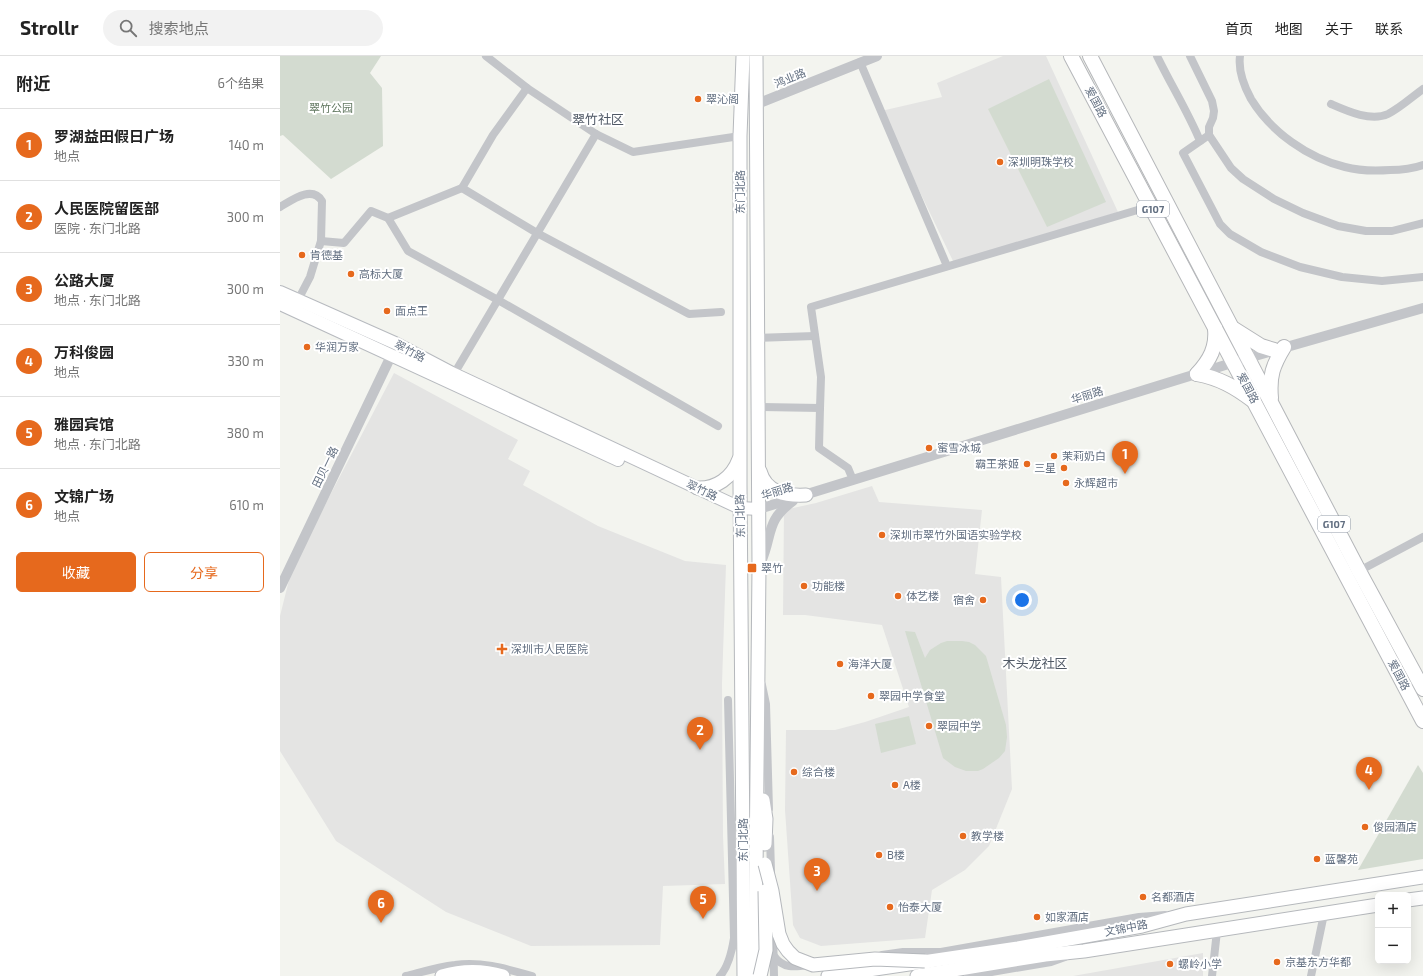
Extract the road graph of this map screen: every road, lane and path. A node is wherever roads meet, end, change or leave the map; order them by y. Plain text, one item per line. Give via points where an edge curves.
1 (486, 56) edge
2 (743, 56) edge
3 (756, 56) edge
4 (877, 56) edge
5 (1071, 56) edge
6 (1090, 56) edge
7 (1157, 56) edge
8 (1190, 56) edge
9 (1240, 56) edge
10 (860, 62) junction
11 (527, 88) junction
12 (1423, 89) edge
13 (757, 104) junction
14 (1331, 104) dead end
15 (596, 134) junction
16 (1209, 135) junction
17 (740, 136) junction
18 (1200, 141) junction
19 (1423, 165) edge
20 (462, 188) junction
21 (1151, 206) junction
22 (280, 207) edge
23 (388, 218) junction
24 (1423, 223) edge
25 (537, 233) junction
26 (321, 241) junction
27 (947, 266) junction
28 (1423, 278) edge
29 (280, 292) edge
30 (298, 300) junction
31 (498, 300) junction
32 (280, 304) edge
33 (1423, 308) edge
34 (721, 312) dead end
35 (1214, 324) junction
36 (1232, 328) junction
37 (815, 336) junction
38 (758, 338) junction
39 (1279, 348) junction
40 (392, 356) junction
41 (1248, 358) junction
42 (1234, 362) junction
43 (454, 374) junction
44 (1197, 374) junction
45 (1271, 402) junction
46 (1256, 403) junction
47 (759, 407) junction
48 (820, 408) junction
49 (718, 426) dead end
50 (740, 456) junction
51 (759, 467) junction
52 (853, 480) junction
53 (697, 488) junction
54 (802, 496) junction
55 (759, 509) junction
56 (740, 511) junction
57 (1423, 536) edge
58 (759, 567) junction
59 (1359, 571) junction
60 (280, 588) edge
61 (758, 670) junction
62 (1423, 689) edge
63 (728, 700) dead end
64 (1423, 721) edge
65 (757, 781) junction
66 (768, 867) junction
67 (1423, 876) edge
68 (1423, 898) edge
69 (1411, 900) edge
70 (1375, 906) edge
71 (1186, 914) junction
72 (1324, 914) junction
73 (1217, 931) junction
74 (1084, 951) junction
75 (1019, 953) junction
76 (743, 955) junction
77 (774, 956) junction
78 (924, 972) edge
79 (406, 976) edge
80 (442, 976) edge
81 (503, 976) edge
82 (532, 976) edge
83 (720, 976) edge
84 (734, 976) edge
85 (744, 976) edge
86 (755, 976) edge
87 (760, 976) edge
88 (774, 976) edge
89 (828, 976) edge
90 (968, 976) edge
91 (1212, 976) edge
92 (1311, 976) edge

1 - 11 street
2 - 17 main road, 东门北路
3 - 13 main road, 东门北路
4 - 10 street, 鸿业路
5 - 21 highway, 爱国路 / G107
6 - 36 highway, 爱国路 / G107
7 - 18 street
8 - 16 street via 1212,101 1214,111
9 - 19 street via 1239,69 1247,93 1259,112 1276,130 1312,154 1344,167 1370,171 1405,170
10 - 13 street, 鸿业路
10 - 27 street
11 - 15 street
11 - 20 street via 493,135
12 - 14 street via 1386,115 1364,115
13 - 38 main road, 东门北路
15 - 17 street via 633,152
15 - 25 street
16 - 18 street
16 - 24 street via 1231,168 1243,179 1274,199 1303,213 1338,226 1366,231 1392,231
17 - 50 main road, 东门北路
18 - 28 street via 1183,153 1220,224 1230,234 1261,252 1293,264 1342,277 1382,281
20 - 23 street
20 - 25 street
21 - 27 street
21 - 35 highway, 爱国路 / G107
22 - 26 street via 305,194 319,196 322,201
23 - 26 street via 371,211 344,243
23 - 31 street via 408,251
25 - 31 street
25 - 34 street via 689,314
26 - 30 street via 310,277
27 - 37 street via 811,307
29 - 30 main road, 翠竹路
30 - 43 main road, 翠竹路 via 395,343
31 - 43 street
31 - 49 street
32 - 40 main road, 翠竹路
33 - 39 street, 华丽路
35 - 42 highway, 爱国路 / G107
35 - 44 highway via 1215,346 1211,357
36 - 39 highway via 1261,346
36 - 41 highway, 爱国路 / G107
37 - 38 street
37 - 48 street via 821,377
38 - 47 main road, 东门北路
39 - 41 street, 华丽路
39 - 45 highway via 1270,383
40 - 56 main road, 翠竹路 via 716,506
40 - 60 street, 田贝一路
41 - 42 street, 华丽路
41 - 45 highway, 爱国路 / G107
42 - 44 street, 华丽路
42 - 46 highway, 爱国路 / G107
43 - 53 main road, 翠竹路
44 - 46 highway via 1226,383
44 - 52 street, 华丽路
45 - 59 highway, 爱国路 / G107
46 - 64 highway, 爱国路 / G107
47 - 48 street
47 - 51 main road, 东门北路
48 - 52 street via 819,448 848,468
50 - 53 main road via 734,469 722,482 707,489
50 - 56 main road, 东门北路
51 - 54 main road via 767,485 784,494
51 - 55 main road, 东门北路
52 - 54 street, 华丽路
53 - 56 main road, 翠竹路
54 - 55 street, 华丽路
54 - 58 street via 787,505 775,518
55 - 56 main road via 747,514
55 - 58 main road, 东门北路
56 - 76 main road, 东门北路
57 - 59 street
58 - 61 main road, 东门北路
59 - 62 highway, 爱国路 / G107
61 - 65 main road, 东门北路
61 - 66 street via 766,704
63 - 83 street via 734,938 732,952
65 - 66 main road via 765,808
65 - 86 main road, 东门北路
66 - 77 street
66 - 78 main road, bridge via 780,934 783,944 795,958 813,965 875,959
66 - 87 main road, bridge via 766,937
67 - 71 main road, 文锦中路
68 - 69 main road
70 - 72 main road, 文锦中路
71 - 75 main road, 文锦中路
71 - 77 street via 1139,917 941,952 903,952 795,967 785,965
72 - 73 main road, 文锦中路
72 - 92 street
73 - 74 main road, 文锦中路
73 - 91 street
74 - 75 main road, 文锦中路
74 - 90 street via 1051,962
75 - 78 main road, 文锦中路
76 - 84 main road
76 - 85 main road, 东门北路
77 - 88 street
78 - 89 main road, 文锦中路, bridge
79 - 82 street via 445,966 469,964 496,967
80 - 81 main road via 476,972

